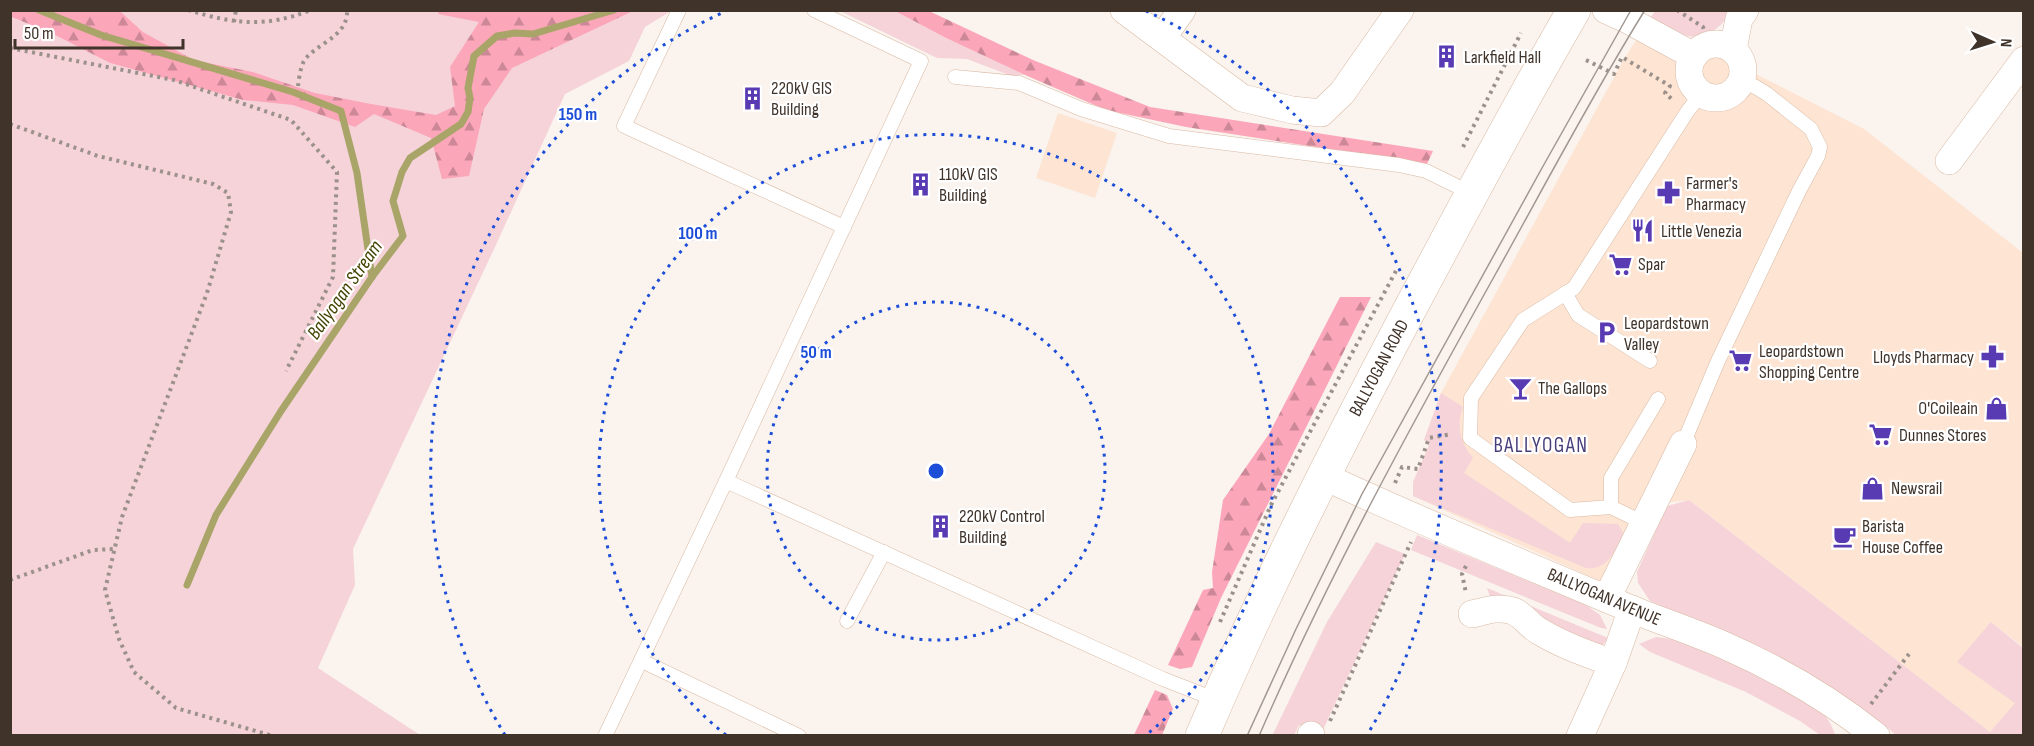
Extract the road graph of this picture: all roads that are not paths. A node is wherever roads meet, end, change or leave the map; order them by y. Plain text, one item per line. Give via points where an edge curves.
1 (679, 10) edge
2 (814, 10) edge
3 (1124, 10) edge
4 (1182, 10) edge
5 (1400, 10) edge
6 (1574, 10) edge
7 (1606, 10) edge
8 (1745, 10) edge
9 (1162, 38) junction
10 (1711, 50) junction
11 (2024, 60) edge
12 (956, 77) dead end
13 (1741, 83) junction
14 (1694, 103) junction
15 (1949, 161) dead end
16 (1471, 193) junction
17 (844, 227) junction
18 (1565, 293) junction
19 (1650, 361) dead end
20 (1658, 399) dead end
21 (1683, 444) joint
22 (1323, 476) junction
23 (726, 481) junction
24 (1611, 507) junction
25 (1644, 523) junction
26 (884, 552) junction
27 (1607, 598) junction
28 (1632, 609) junction
29 (1472, 614) road end
30 (847, 621) dead end
31 (642, 661) junction
32 (1612, 663) junction
33 (1217, 700) junction
34 (1864, 730) edge
35 (605, 735) edge
36 (799, 735) edge
37 (1202, 735) edge
38 (1580, 735) edge

1 - 17 lane via 624,126
2 - 17 lane via 921,61
3 - 9 street
4 - 9 street
5 - 9 street via 1342,93 1321,113 1242,98
6 - 16 street, BALLYOGAN ROAD
7 - 10 street
8 - 10 street
10 - 13 street via 1739,56 1743,65
10 - 14 street via 1690,63
11 - 15 street
12 - 16 lane via 1019,83 1081,109 1169,136 1426,171
13 - 14 street via 1728,96
13 - 21 lane via 1767,94 1811,129 1820,147
14 - 18 lane via 1574,288
16 - 22 street, BALLYOGAN ROAD
17 - 23 lane
18 - 19 lane via 1578,315
18 - 24 lane via 1523,320 1471,398 1470,438 1570,510
20 - 24 lane via 1611,478
21 - 25 street
22 - 27 street, BALLYOGAN AVENUE
22 - 33 street, BALLYOGAN ROAD
23 - 26 lane
23 - 31 lane
24 - 25 lane
25 - 27 street
26 - 30 lane
26 - 33 lane
27 - 28 street, BALLYOGAN AVENUE
28 - 32 street
28 - 34 street, BALLYOGAN AVENUE via 1729,647 1796,682
29 - 32 street via 1498,608 1513,611 1557,642
31 - 35 lane
31 - 36 lane
32 - 38 street
33 - 37 street, BALLYOGAN ROAD

